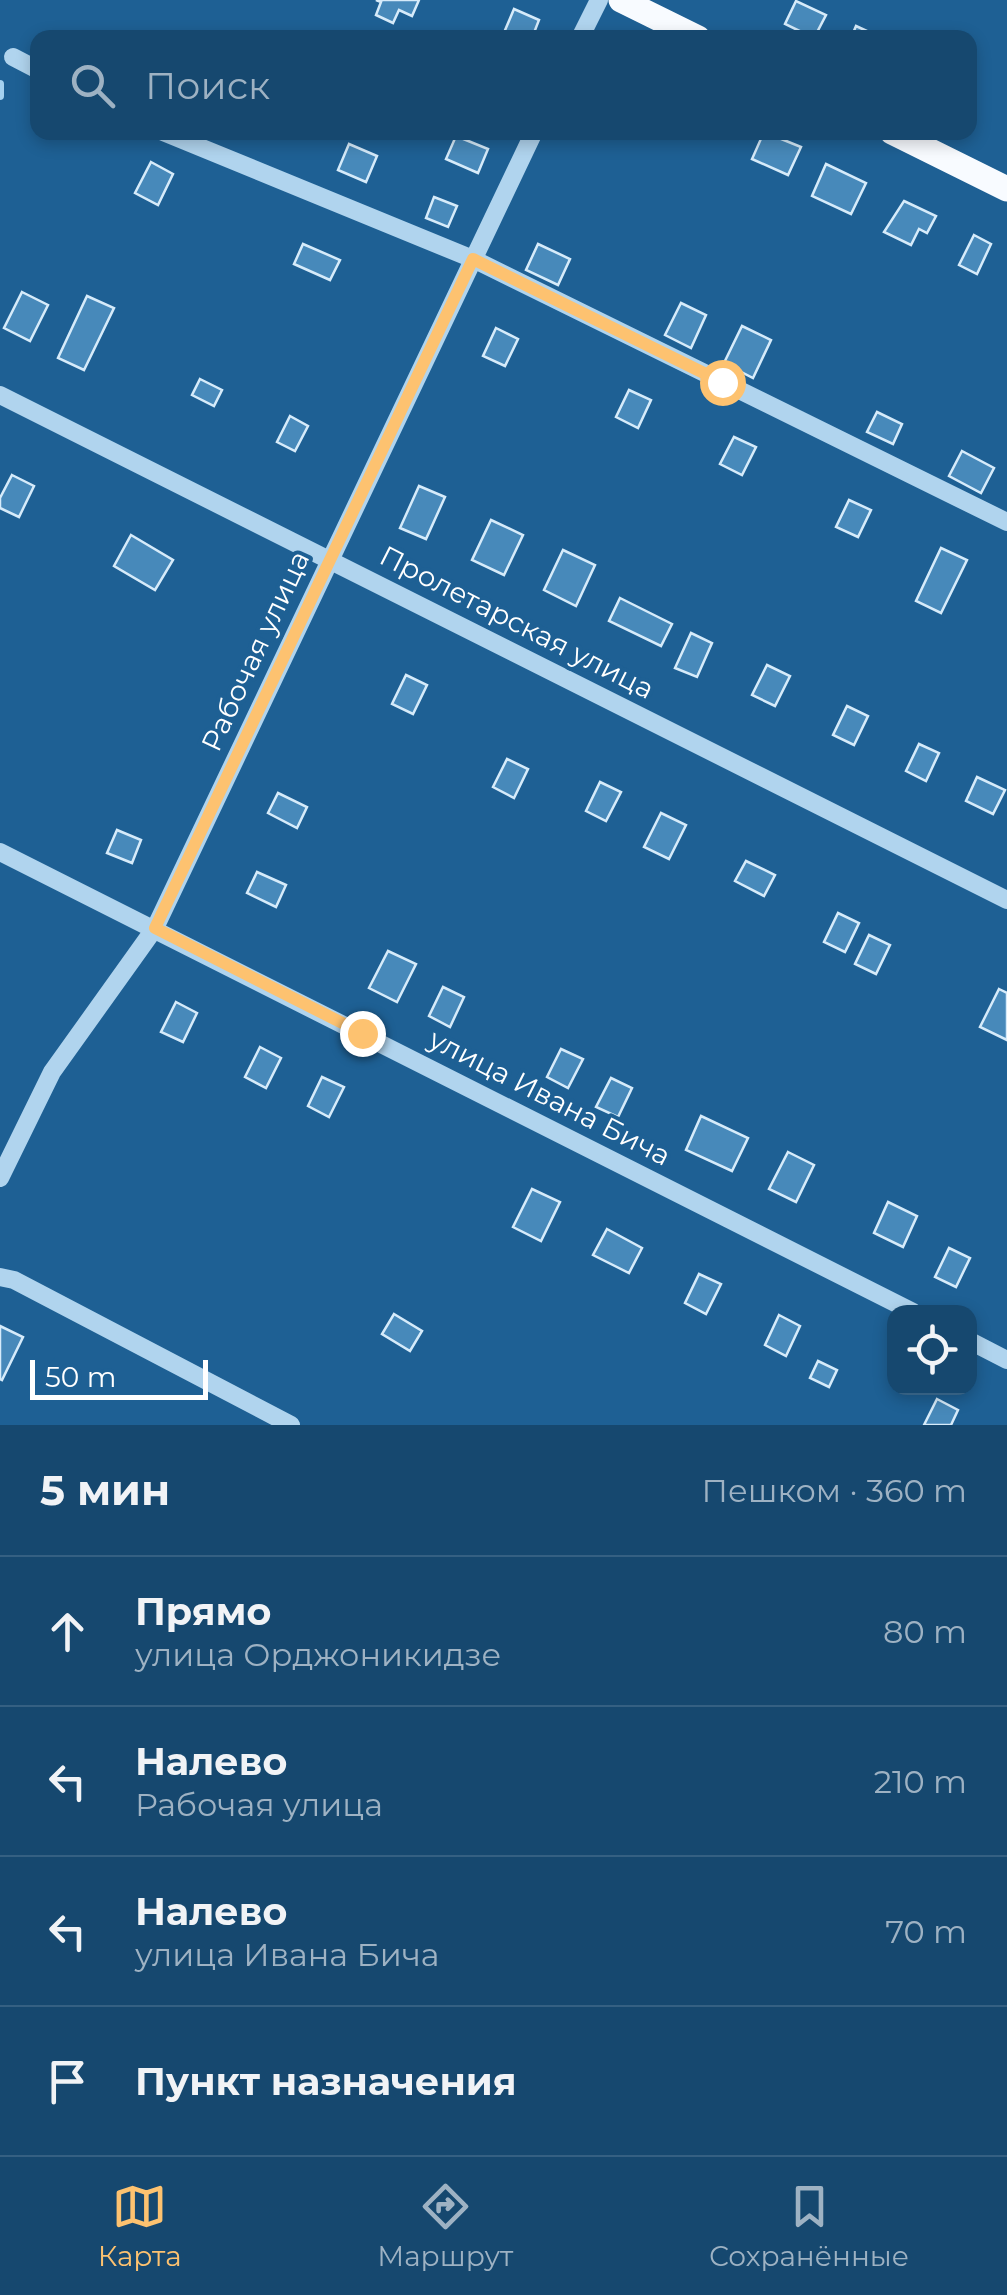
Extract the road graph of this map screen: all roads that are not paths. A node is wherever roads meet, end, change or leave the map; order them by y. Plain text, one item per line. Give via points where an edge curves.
1 (598, 0) edge
2 (621, 0) edge
3 (584, 30) edge
4 (682, 30) edge
5 (13, 57) dead end
6 (30, 66) edge
7 (183, 140) edge
8 (530, 140) edge
9 (908, 140) edge
10 (1007, 189) edge
11 (473, 259) junction
12 (0, 395) edge
13 (1007, 522) edge
14 (330, 558) junction
15 (0, 852) edge
16 (1007, 900) edge
17 (155, 928) junction
18 (0, 1178) edge
19 (0, 1277) edge
20 (899, 1305) edge
21 (977, 1345) edge
22 (1007, 1360) edge
23 (292, 1425) edge

1 - 3 street
2 - 4 main road
5 - 6 street
7 - 11 street
8 - 11 street, Рабочая улица
9 - 10 main road
11 - 13 street
11 - 14 street, Рабочая улица
12 - 14 street, Пролетарская улица
14 - 16 street, Пролетарская улица
14 - 17 street, Рабочая улица
15 - 17 street, улица Ивана Бича
17 - 18 street, Рабочая улица via 52,1072
17 - 20 street, улица Ивана Бича
19 - 23 street
21 - 22 street

